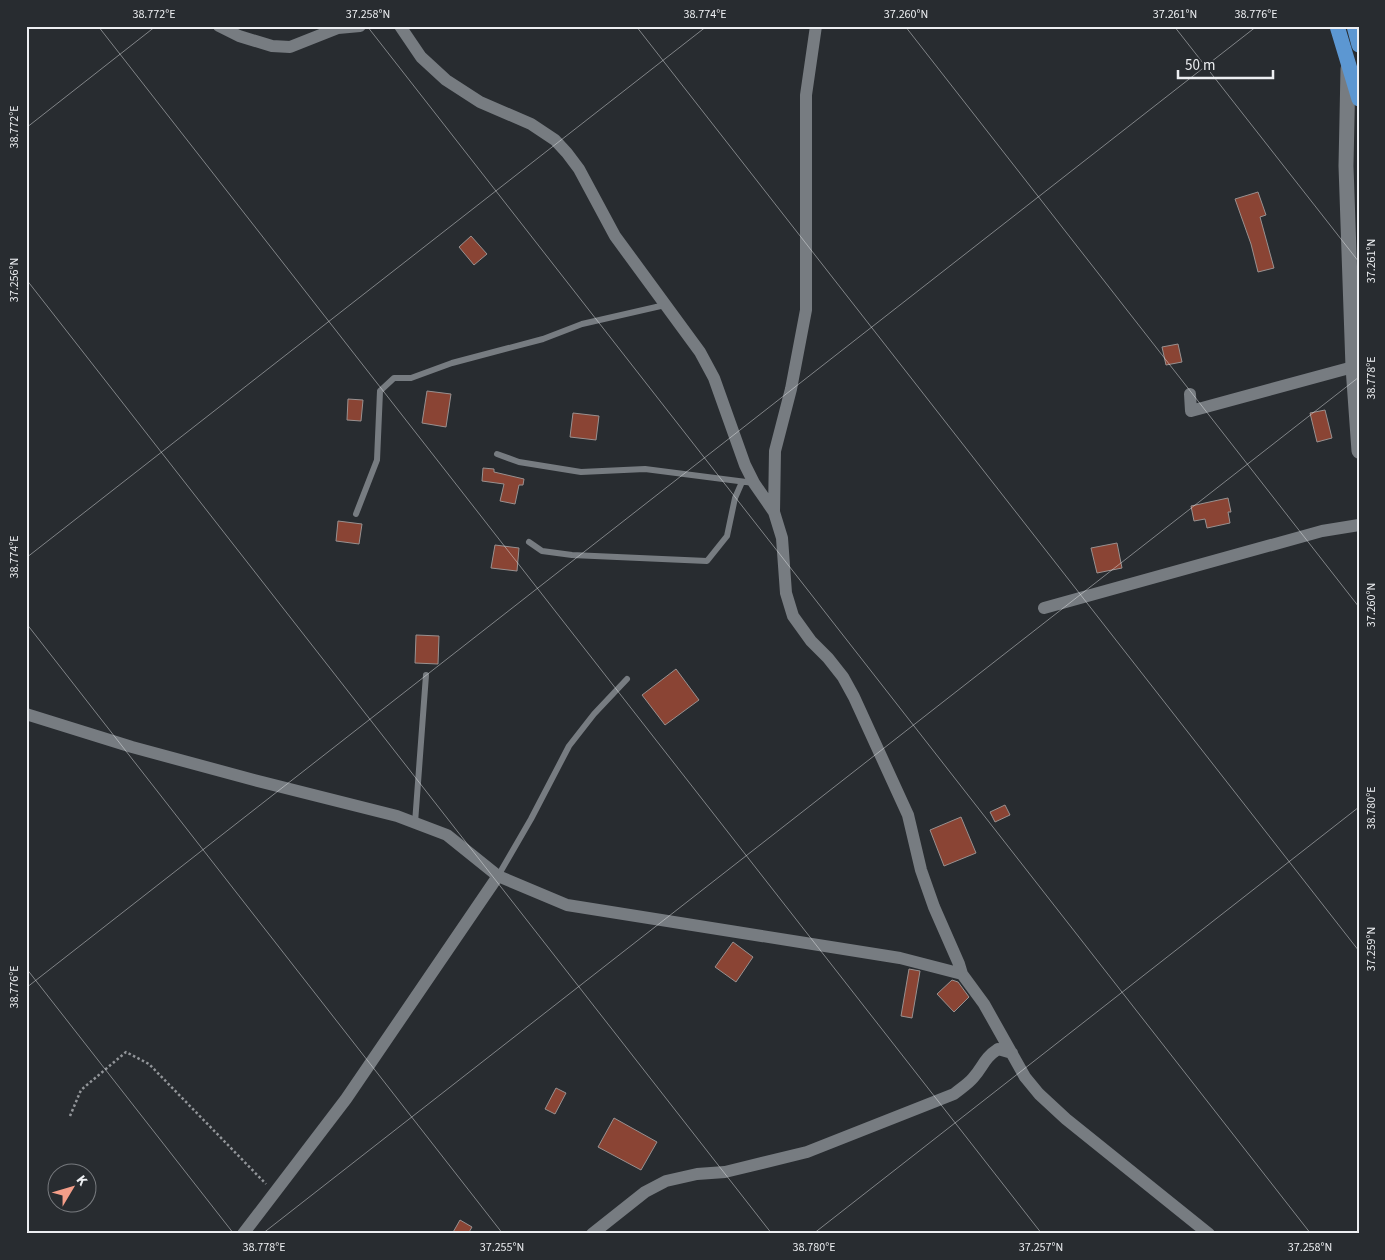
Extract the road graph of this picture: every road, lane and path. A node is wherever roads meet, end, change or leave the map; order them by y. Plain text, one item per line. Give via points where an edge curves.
1 (219, 26) edge
2 (360, 26) edge
3 (400, 26) edge
4 (816, 26) edge
5 (1337, 26) edge
6 (1354, 26) edge
7 (1359, 45) edge
8 (1348, 69) junction
9 (1359, 99) edge
10 (665, 305) junction
11 (1353, 367) junction
12 (1190, 394) dead end
13 (1359, 451) edge
14 (497, 454) dead end
15 (748, 483) junction
16 (774, 512) junction
17 (356, 514) dead end
18 (1359, 525) edge
19 (529, 542) dead end
20 (1044, 608) dead end
21 (426, 675) dead end
22 (627, 678) dead end
23 (26, 714) edge
24 (415, 823) junction
25 (498, 876) junction
26 (962, 974) junction
27 (1012, 1053) junction
28 (70, 1116) dead end
29 (274, 1192) junction
30 (243, 1234) edge
31 (592, 1234) edge
32 (1209, 1234) edge

1 - 2 street via 272,46 290,47 338,28
3 - 10 street via 421,57 446,80 480,102 531,124 555,140 579,170 615,236
4 - 16 street via 806,94 806,310 776,451
5 - 8 highway
6 - 7 highway
8 - 9 highway
8 - 11 street via 1346,166
10 - 15 street via 700,352 714,378 746,465
10 - 17 lane via 582,324 543,339 452,363 411,378 394,378 380,391 377,460
11 - 12 street via 1192,411
11 - 13 street
14 - 15 lane via 519,462 581,472 645,469
15 - 16 street
15 - 19 lane via 735,498 727,536 707,561 572,555 542,551
16 - 26 street via 782,538 786,593 794,616 843,677 854,697 908,815 934,907
18 - 20 street via 1322,531
21 - 24 lane
22 - 25 lane via 569,746
23 - 24 street
24 - 25 street via 447,835
25 - 26 street via 567,905 900,958
25 - 29 street via 346,1099
26 - 27 street via 984,1004
27 - 31 street via 998,1049 990,1054 974,1077 954,1094 815,1149 763,1164 666,1181 645,1192
27 - 32 street via 1025,1077 1066,1119
28 - 29 path via 81,1090 126,1052 149,1064
29 - 30 street

